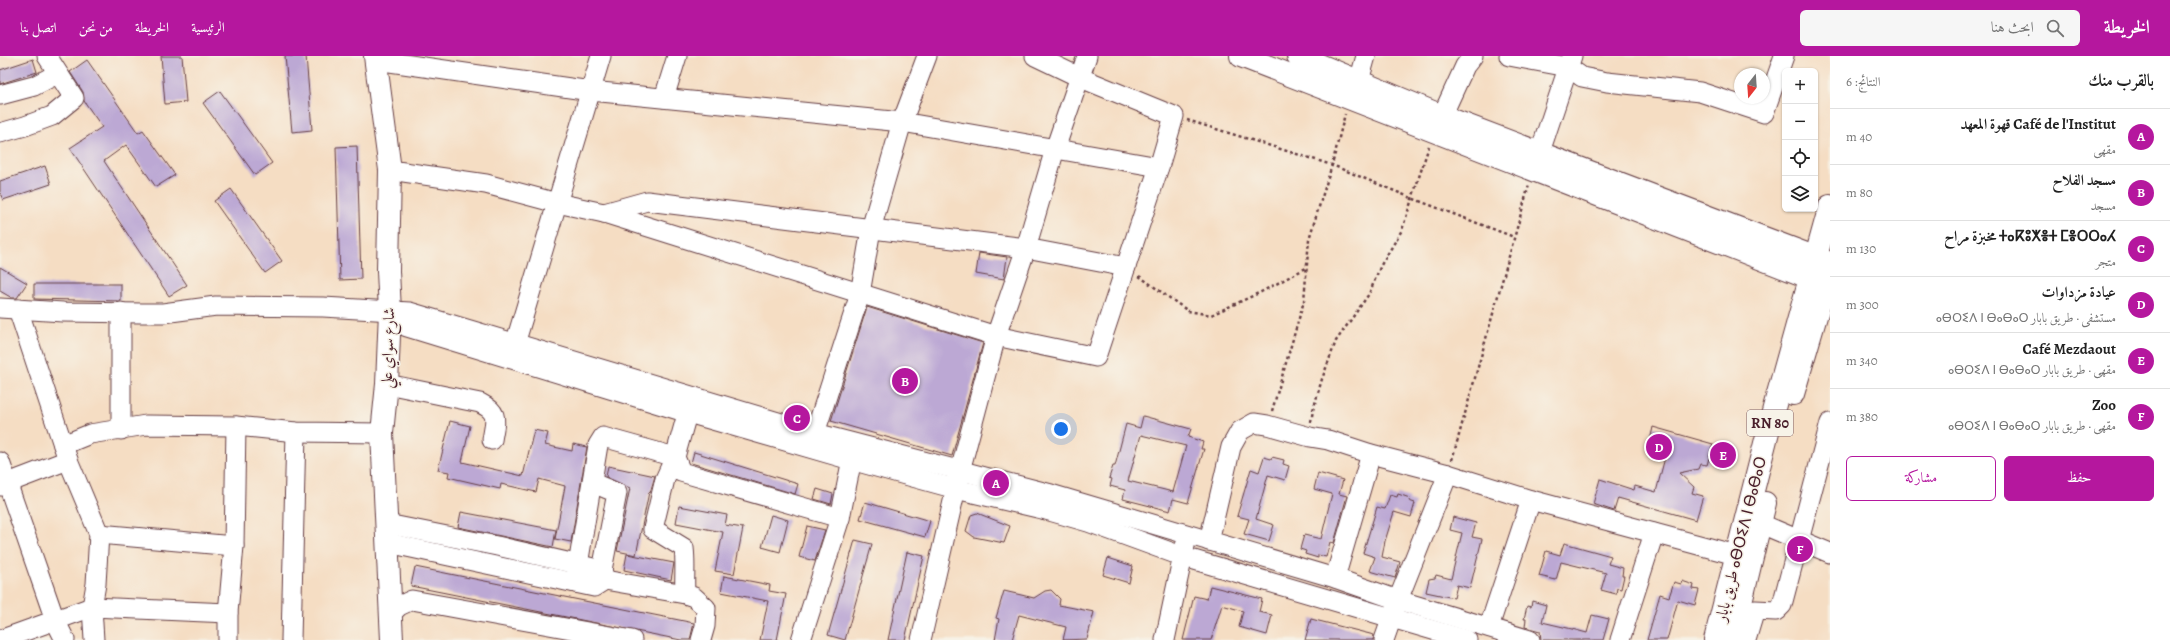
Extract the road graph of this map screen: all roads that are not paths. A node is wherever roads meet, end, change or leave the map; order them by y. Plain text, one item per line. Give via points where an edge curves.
1 (46, 56) edge
2 (601, 56) edge
3 (677, 56) edge
4 (927, 56) edge
5 (1035, 56) edge
6 (1087, 56) edge
7 (1242, 56) edge
8 (1298, 56) edge
9 (1366, 56) edge
10 (1473, 56) edge
11 (1510, 56) edge
12 (1784, 56) edge
13 (376, 58) edge
14 (1570, 62) edge
15 (57, 74) junction
16 (1081, 78) junction
17 (1354, 89) junction
18 (591, 91) junction
19 (0, 95) edge
20 (664, 98) junction
21 (902, 122) junction
22 (1438, 124) junction
23 (0, 133) edge
24 (1055, 149) junction
25 (1537, 162) junction
26 (1159, 167) junction
27 (390, 170) junction
28 (557, 203) junction
29 (1830, 206) edge
30 (604, 213) junction
31 (871, 229) junction
32 (1026, 248) junction
33 (1126, 267) junction
34 (1824, 273) edge
35 (860, 294) junction
36 (9, 308) edge
37 (390, 311) junction
38 (121, 312) junction
39 (996, 336) junction
40 (515, 344) junction
41 (387, 384) junction
42 (690, 405) junction
43 (1830, 423) edge
44 (236, 426) junction
45 (121, 430) junction
46 (296, 432) junction
47 (382, 433) junction
48 (815, 433) junction
49 (492, 440) dead end
50 (1827, 451) edge
51 (66, 452) junction
52 (854, 452) junction
53 (1371, 454) junction
54 (675, 457) junction
55 (0, 462) edge
56 (960, 471) junction
57 (1448, 474) junction
58 (593, 483) junction
59 (4, 484) edge
60 (956, 489) junction
61 (1531, 500) junction
62 (1048, 502) junction
63 (840, 518) junction
64 (1753, 520) junction
65 (1654, 533) junction
66 (99, 534) junction
67 (387, 534) junction
68 (1187, 535) junction
69 (1800, 540) junction
70 (1209, 541) junction
71 (234, 546) junction
72 (1830, 553) edge
73 (1736, 555) junction
74 (1184, 557) junction
75 (579, 564) junction
76 (1335, 578) junction
77 (601, 579) junction
78 (574, 583) junction
79 (685, 594) junction
80 (1398, 600) junction
81 (92, 607) junction
82 (228, 614) junction
83 (391, 614) junction
84 (1391, 618) junction
85 (55, 620) junction
86 (1489, 627) junction
87 (0, 640) edge
88 (65, 640) edge
89 (94, 640) edge
90 (228, 640) edge
91 (291, 640) edge
92 (392, 640) edge
93 (632, 640) edge
94 (701, 640) edge
95 (801, 640) edge
96 (921, 640) edge
97 (1164, 640) edge
98 (1384, 640) edge
99 (1467, 640) edge
100 (1530, 640) edge
101 (1620, 640) edge
102 (1715, 640) edge
103 (1732, 640) edge
104 (1746, 640) edge

1 - 15 street
2 - 18 street
3 - 20 street
4 - 21 street
5 - 16 street
6 - 16 street
7 - 17 main road
8 - 17 main road
9 - 17 street
10 - 22 street via 1465,66
11 - 14 street
12 - 14 street via 1764,113 1700,92 1582,77
13 - 18 street
13 - 27 main road, شارع سواي علي
14 - 25 street
15 - 19 street via 34,86
15 - 23 street via 74,98 52,116
16 - 24 street
16 - 26 street via 1174,116
17 - 22 main road
18 - 20 street
18 - 28 street
20 - 21 street
21 - 24 street
21 - 31 street
22 - 25 main road
24 - 26 street
24 - 32 street
25 - 34 main road
26 - 33 street
27 - 28 street via 486,184
27 - 37 main road, شارع سواي علي
28 - 30 street
28 - 40 street
29 - 34 main road, طريق بابار ⴰⴱⵔⵉⴷ ⵏ ⴱⴰⴱⴰⵔ / RN 80
30 - 31 street via 648,201
30 - 35 street
31 - 32 street
31 - 35 street
32 - 33 street
32 - 39 street
33 - 39 street via 1096,357
34 - 64 main road, طريق بابار ⴰⴱⵔⵉⴷ ⵏ ⴱⴰⴱⴰⵔ / RN 80 via 1785,422
35 - 39 street
35 - 48 street
36 - 38 street via 63,312
36 - 51 street
37 - 38 street via 216,306 163,313
37 - 40 street via 410,312
37 - 41 main road, شارع سواي علي
37 - 42 street via 407,327
38 - 45 street
39 - 56 street
40 - 42 street
41 - 47 main road, شارع سواي علي
41 - 49 street via 480,403 491,408 495,419
42 - 48 street
42 - 52 street
42 - 54 street
43 - 50 street
44 - 45 street via 146,425
44 - 46 street
44 - 71 street
45 - 51 street via 90,434
46 - 47 street
46 - 91 street
47 - 67 main road, شارع سواي علي
48 - 52 street
50 - 69 street
51 - 59 street
51 - 66 street
52 - 56 street
52 - 60 street
52 - 63 street
53 - 57 street
53 - 70 street via 1328,440 1254,423 1240,431 1231,447
53 - 76 street
54 - 58 street via 603,437 598,445
54 - 63 street via 681,472
54 - 79 street via 665,479 653,529 684,548
55 - 59 street
56 - 60 street
56 - 62 street
57 - 61 street
57 - 80 street
58 - 75 street
58 - 77 street via 617,493
59 - 85 street
60 - 62 street
60 - 96 street
61 - 65 street
61 - 86 street
62 - 68 street
62 - 74 street via 1088,522
63 - 95 street
64 - 69 street
64 - 73 main road, طريق بابار ⴰⴱⵔⵉⴷ ⵏ ⴱⴰⴱⴰⵔ / RN 80
64 - 103 main road, طريق بابار ⴰⴱⵔⵉⴷ ⵏ ⴱⴰⴱⴰⵔ / RN 80
65 - 73 street
65 - 101 street
66 - 71 street
66 - 81 street
67 - 75 street via 497,546
67 - 78 street
67 - 83 main road, شارع سواي علي
68 - 70 street
68 - 74 street
69 - 72 street
69 - 104 street via 1782,605 1776,611 1755,610
70 - 76 street
71 - 82 street
73 - 102 main road, طريق بابار ⴰⴱⵔⵉⴷ ⵏ ⴱⴰⴱⴰⵔ / RN 80
74 - 84 street
74 - 97 street
75 - 77 street
75 - 78 street
76 - 80 street
77 - 78 street
77 - 79 street
79 - 94 street via 694,597 706,608
80 - 84 street
80 - 86 street
81 - 82 street
81 - 85 street
81 - 89 street
82 - 90 street
83 - 92 main road, شارع سواي علي
83 - 93 street via 398,606 412,600
84 - 98 street
84 - 99 street
85 - 87 street
85 - 88 street
86 - 100 street

